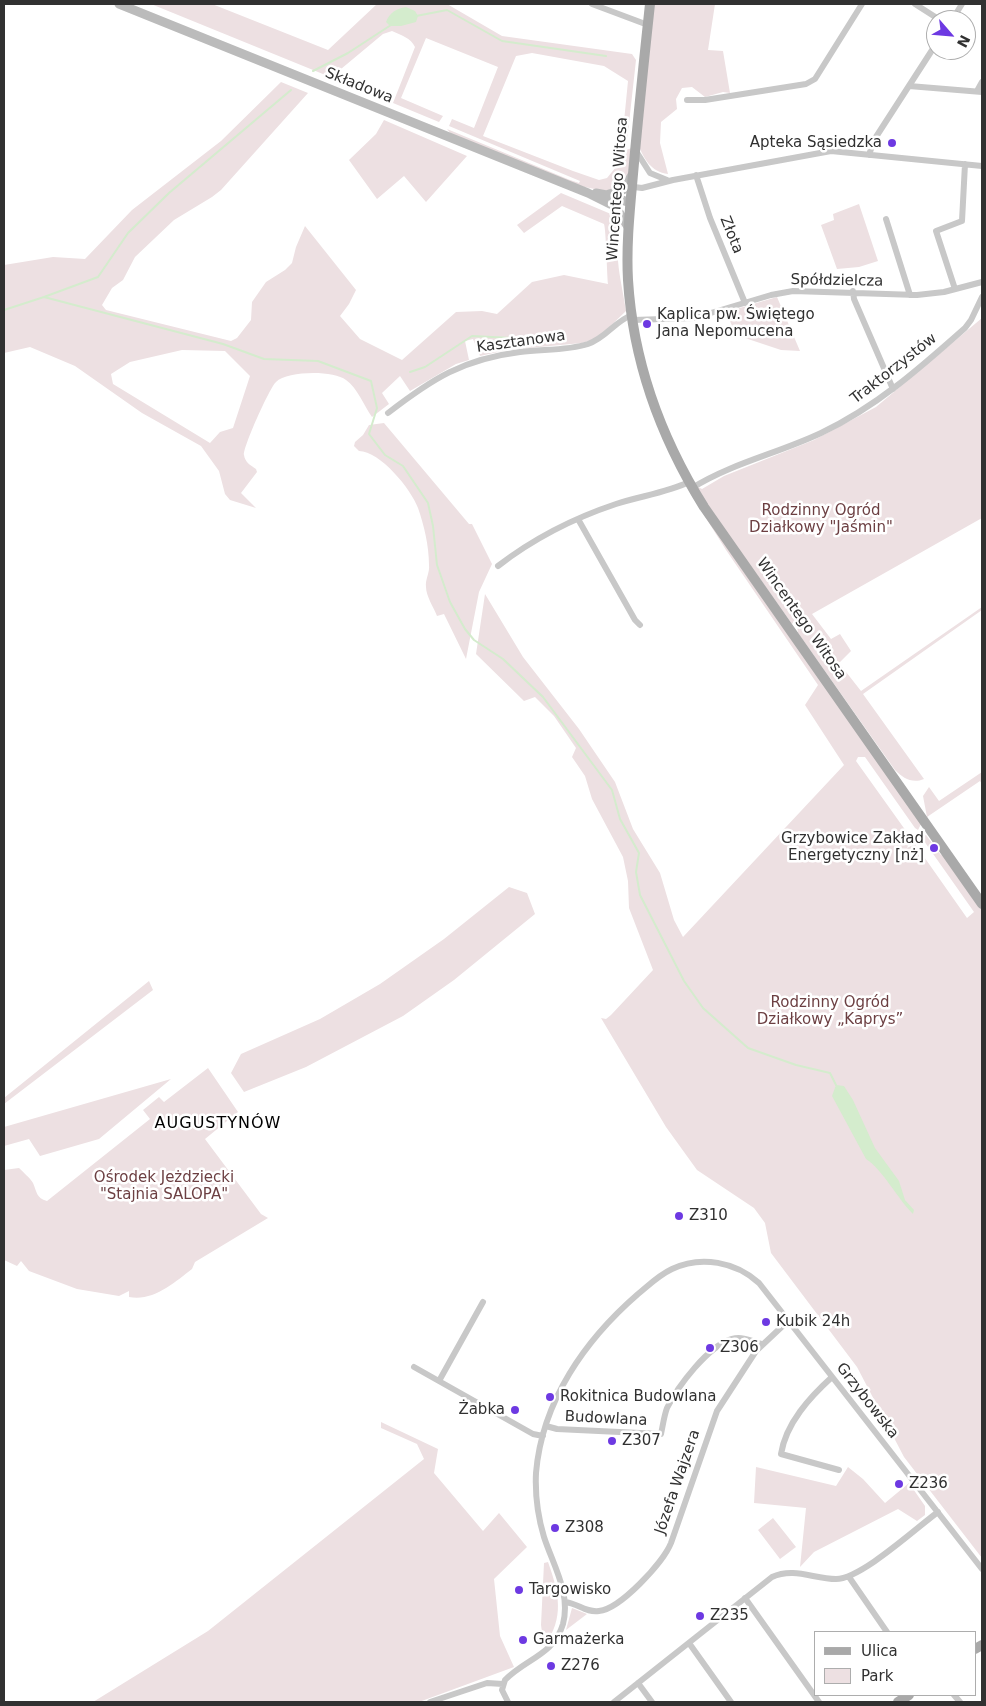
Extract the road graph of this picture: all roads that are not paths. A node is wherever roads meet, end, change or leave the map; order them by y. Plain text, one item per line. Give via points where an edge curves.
1 (119, 4) edge
2 (592, 4) edge
3 (650, 4) edge
4 (862, 4) edge
5 (915, 4) edge
6 (926, 11) edge
7 (648, 25) junction
8 (926, 60) edge
9 (982, 82) edge
10 (909, 86) junction
11 (979, 91) edge
12 (687, 100) dead end
13 (635, 147) junction
14 (869, 155) junction
15 (965, 164) junction
16 (982, 166) edge
17 (647, 170) junction
18 (633, 171) junction
19 (696, 175) junction
20 (673, 180) junction
21 (632, 183) junction
22 (646, 187) junction
23 (606, 198) junction
24 (630, 203) junction
25 (886, 219) dead end
26 (628, 227) junction
27 (982, 282) edge
28 (954, 289) junction
29 (853, 292) junction
30 (910, 295) junction
31 (982, 297) edge
32 (745, 303) junction
33 (632, 318) junction
34 (893, 389) junction
35 (388, 413) dead end
36 (690, 485) junction
37 (578, 519) junction
38 (498, 566) dead end
39 (640, 625) dead end
40 (982, 904) edge
41 (721, 1263) joint
42 (483, 1302) dead end
43 (789, 1320) junction
44 (762, 1344) junction
45 (414, 1367) dead end
46 (832, 1377) junction
47 (439, 1381) junction
48 (546, 1426) junction
49 (543, 1436) junction
50 (840, 1470) dead end
51 (938, 1512) junction
52 (982, 1569) edge
53 (849, 1577) junction
54 (745, 1598) junction
55 (565, 1602) junction
56 (886, 1631) edge
57 (688, 1643) junction
58 (638, 1683) junction
59 (503, 1684) junction
60 (814, 1695) edge
61 (430, 1702) edge
62 (508, 1702) edge
63 (614, 1702) edge
64 (652, 1702) edge
65 (731, 1702) edge

1 - 23 main road, Składowa
2 - 7 street
3 - 7 main road, Wincentego Witosa
4 - 12 street via 816,79 806,84
5 - 6 street
7 - 13 main road, Wincentego Witosa
8 - 10 street
9 - 11 street
10 - 11 street
10 - 14 street via 874,140
13 - 17 street
13 - 18 main road, Wincentego Witosa
14 - 15 street
14 - 19 street via 824,152
15 - 16 street
15 - 28 street via 962,222 936,231
17 - 18 street via 639,168
17 - 20 street via 657,178
18 - 21 main road, Wincentego Witosa
18 - 23 main road via 623,190
19 - 20 street
19 - 32 street, Złota
20 - 22 street
21 - 22 street via 636,188
21 - 24 main road, Wincentego Witosa
22 - 24 street
23 - 24 main road, Składowa
23 - 26 main road, Składowa via 618,209
24 - 26 main road, Wincentego Witosa
25 - 30 street
26 - 33 main road, Wincentego Witosa
27 - 28 street, Spółdzielcza
28 - 30 street, Spółdzielcza
29 - 30 street, Spółdzielcza
29 - 32 street, Spółdzielcza via 793,291
29 - 34 street
31 - 34 street, Traktorzystów via 964,328
32 - 33 street, Spółdzielcza via 689,319
33 - 35 street, Kasztanowa via 586,345 503,354 464,364 422,388
33 - 36 main road, Wincentego Witosa via 653,402
34 - 36 street, Traktorzystów via 866,409 822,433
36 - 37 street, Traktorzystów via 618,504
36 - 40 main road, Wincentego Witosa
37 - 38 street, Traktorzystów
37 - 39 street
41 - 43 street, Grzybowska via 756,1280
41 - 48 street, Budowlana via 694,1262 672,1268 616,1313 578,1359 558,1395
42 - 47 street
43 - 44 street, Józefa Wajzera
43 - 46 street, Grzybowska
44 - 48 street, Budowlana via 734,1338 723,1343 692,1370 667,1408 661,1434
44 - 55 street, Józefa Wajzera via 737,1377 714,1417 671,1543 659,1564 607,1609 593,1612
45 - 47 street
46 - 50 street via 810,1399 794,1422 781,1454
46 - 51 street, Grzybowska
47 - 49 street via 533,1434
48 - 49 street, Budowlana
49 - 55 street, Budowlana via 536,1475 536,1497 543,1534 562,1583
51 - 52 street, Grzybowska
51 - 53 street
53 - 54 street via 836,1579 779,1574
53 - 56 street
54 - 57 street
54 - 60 street
55 - 59 street, Budowlana via 563,1623 556,1640 549,1649 507,1677
57 - 58 street
57 - 65 street
58 - 63 street
58 - 64 street
59 - 61 street via 487,1683
59 - 62 street

